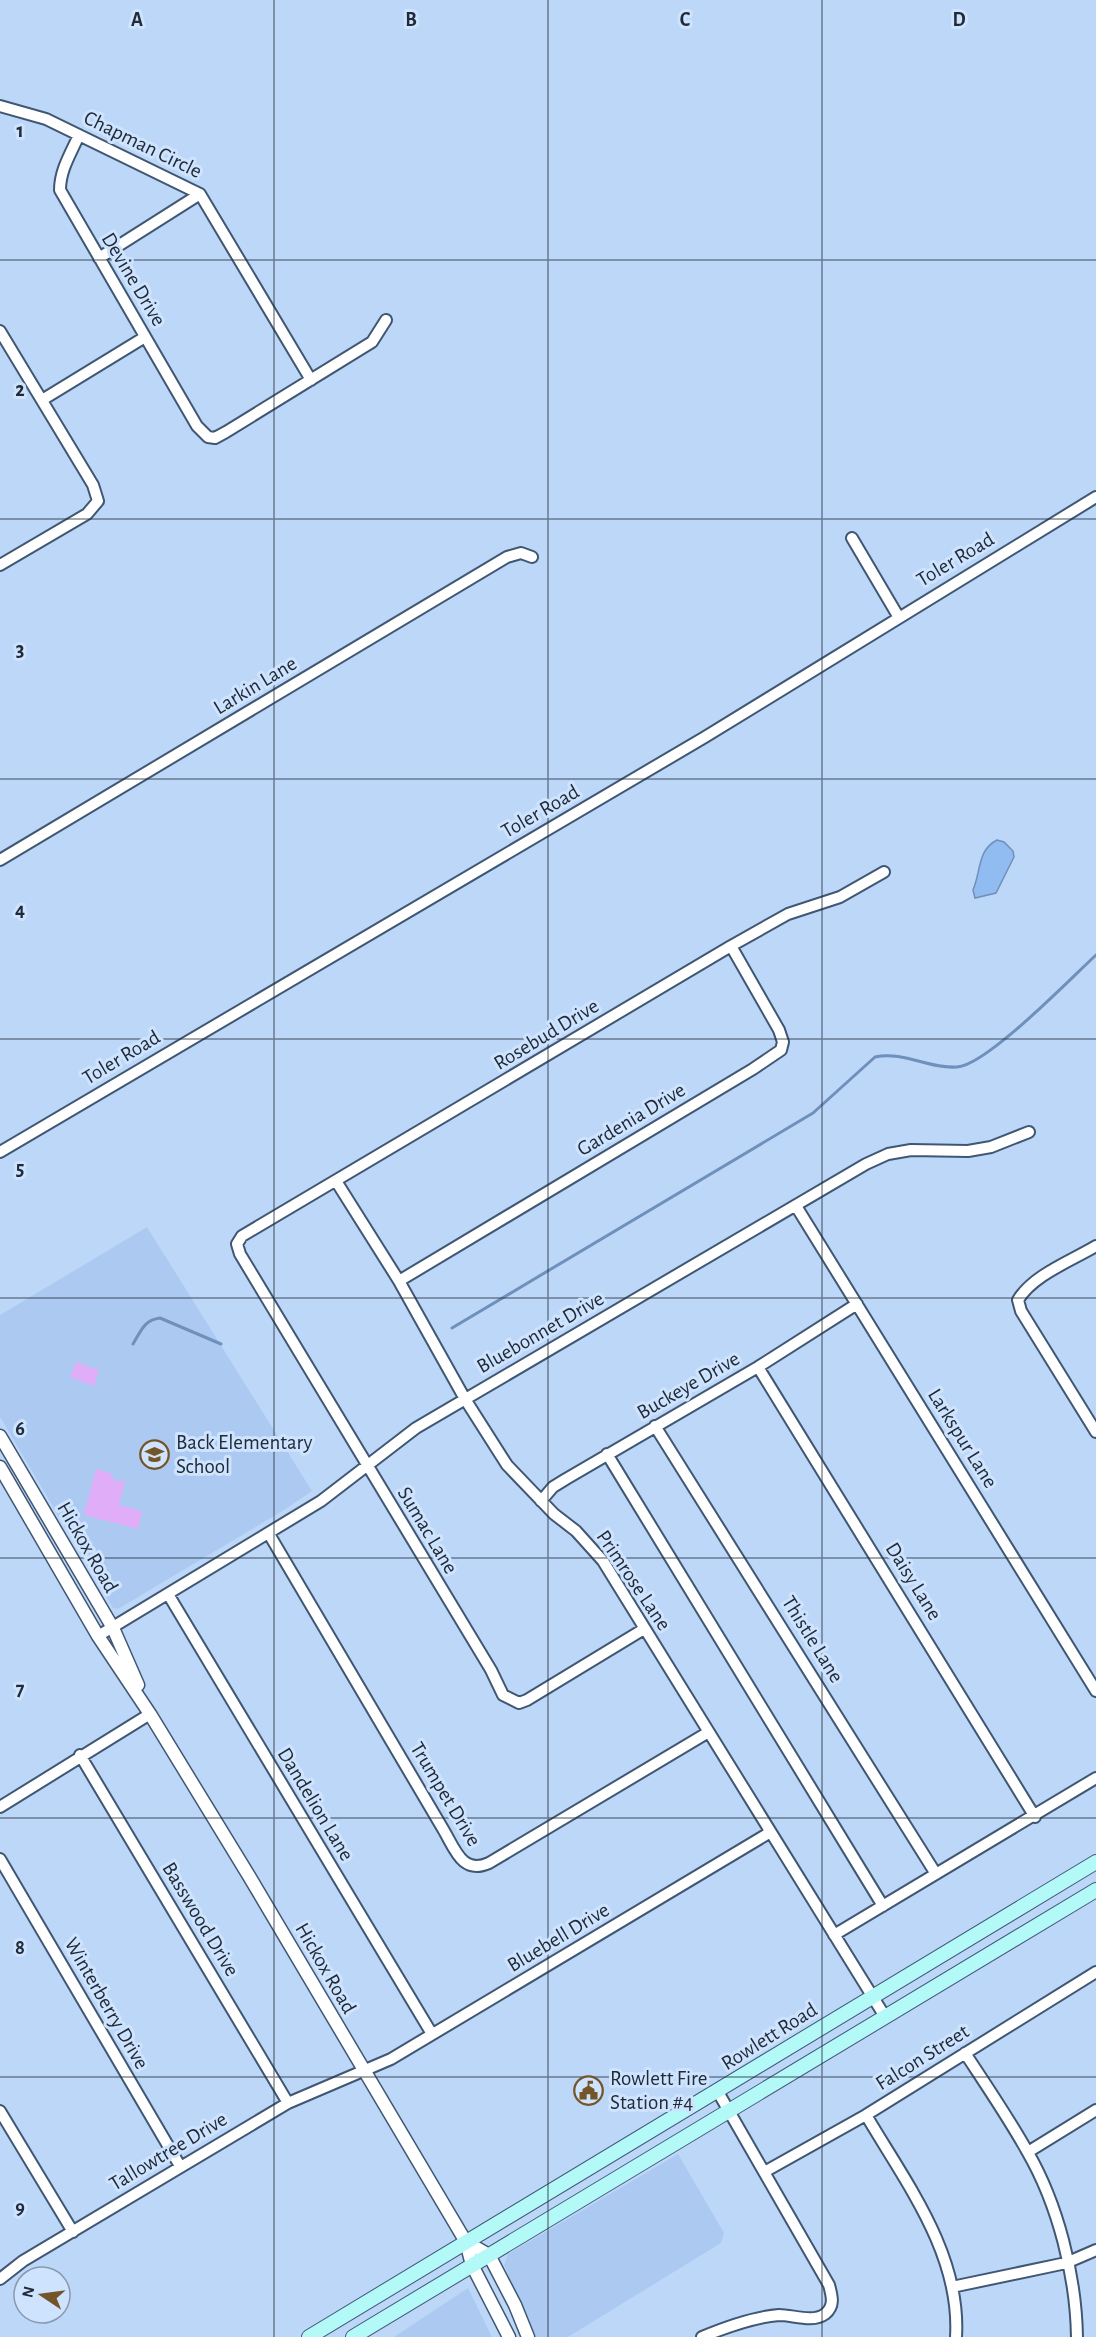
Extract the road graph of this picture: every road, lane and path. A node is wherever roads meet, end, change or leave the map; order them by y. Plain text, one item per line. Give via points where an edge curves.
1 (0, 106) edge
2 (79, 135) junction
3 (200, 194) junction
4 (99, 258) junction
5 (386, 320) dead end
6 (0, 331) edge
7 (145, 337) junction
8 (311, 380) junction
9 (42, 400) junction
10 (1096, 497) edge
11 (852, 538) dead end
12 (532, 557) dead end
13 (0, 564) edge
14 (898, 616) junction
15 (0, 860) edge
16 (884, 872) dead end
17 (731, 946) junction
18 (1029, 1132) dead end
19 (0, 1152) edge
20 (336, 1181) junction
21 (796, 1206) junction
22 (237, 1244) joint
23 (1096, 1246) edge
24 (399, 1281) junction
25 (857, 1305) junction
26 (758, 1367) junction
27 (465, 1399) junction
28 (656, 1426) junction
29 (1096, 1432) edge
30 (0, 1436) edge
31 (607, 1454) junction
32 (0, 1459) edge
33 (365, 1464) junction
34 (0, 1467) edge
35 (541, 1501) junction
36 (55, 1529) junction
37 (269, 1534) junction
38 (168, 1594) junction
39 (113, 1628) junction
40 (644, 1629) junction
41 (98, 1636) junction
42 (1096, 1691) edge
43 (150, 1714) junction
44 (707, 1732) junction
45 (80, 1755) junction
46 (1096, 1778) edge
47 (0, 1806) edge
48 (1035, 1816) junction
49 (769, 1833) junction
50 (0, 1859) edge
51 (1096, 1862) edge
52 (936, 1874) junction
53 (1096, 1890) edge
54 (883, 1906) junction
55 (834, 1935) junction
56 (1096, 1972) edge
57 (872, 1995) junction
58 (884, 2015) junction
59 (432, 2034) junction
60 (965, 2053) junction
61 (364, 2072) junction
62 (718, 2092) junction
63 (288, 2103) junction
64 (728, 2110) junction
65 (1096, 2110) edge
66 (0, 2111) edge
67 (866, 2115) junction
68 (4, 2126) edge
69 (1028, 2152) junction
70 (180, 2166) junction
71 (766, 2171) junction
72 (73, 2232) junction
73 (466, 2242) junction
74 (1096, 2250) edge
75 (489, 2255) junction
76 (1066, 2263) junction
77 (472, 2265) junction
78 (0, 2279) edge
79 (952, 2287) junction
80 (309, 2337) edge
81 (353, 2337) edge
82 (509, 2337) edge
83 (528, 2337) edge
84 (702, 2337) edge
85 (956, 2337) edge
86 (1077, 2337) edge

1 - 2 street, Chapman Circle via 46,119
2 - 3 street, Chapman Circle
2 - 4 street, Devine Drive via 60,178 60,190
3 - 4 street
3 - 8 street, Chapman Circle
4 - 7 street, Devine Drive
5 - 8 street via 372,342
6 - 9 street
7 - 8 street, Devine Drive via 208,437 226,432
7 - 9 street
9 - 13 street via 93,485 98,501 87,514
10 - 14 street, Toler Road
11 - 14 street
12 - 15 street, Larkin Lane via 521,553 507,557
14 - 19 street, Toler Road via 705,737
16 - 17 street, Rosebud Drive via 840,897 788,914
17 - 20 street, Rosebud Drive
17 - 24 street, Gardenia Drive via 779,1030 781,1050
18 - 21 street, Bluebonnet Drive via 991,1147 888,1154
20 - 22 street, Rosebud Drive via 242,1236
20 - 24 street, Primrose Lane
21 - 25 street, Larkspur Lane
21 - 27 street, Bluebonnet Drive
22 - 33 street, Sumac Lane
23 - 29 street via 1040,1279 1018,1300 1021,1311
24 - 27 street, Primrose Lane
25 - 26 street, Buckeye Drive
25 - 42 street, Larkspur Lane
26 - 28 street, Buckeye Drive
26 - 48 street, Daisy Lane
27 - 33 street, Bluebonnet Drive
27 - 35 street, Primrose Lane via 507,1465
28 - 31 street, Buckeye Drive
28 - 52 street, Thistle Lane
30 - 36 street, Hickox Road
31 - 35 street, Buckeye Drive via 553,1487
31 - 54 street
32 - 36 street via 39,1527
33 - 37 street, Bluebonnet Drive via 321,1501
33 - 40 street, Sumac Lane via 503,1695 511,1701 527,1700
34 - 41 street, Hickox Road
35 - 40 street, Primrose Lane via 576,1531 603,1562
36 - 39 street, Hickox Road
37 - 38 street, Bluebonnet Drive
37 - 44 street, Trumpet Drive via 443,1829 470,1867 489,1863
38 - 39 street, Bluebonnet Drive
38 - 59 street, Dandelion Lane
39 - 41 street, Bluebonnet Drive
39 - 43 street, Hickox Road
40 - 44 street, Primrose Lane
41 - 43 street, Hickox Road
43 - 45 street
43 - 61 street, Hickox Road
44 - 49 street, Primrose Lane
45 - 47 street
45 - 63 street, Basswood Drive
46 - 48 street
48 - 52 street
49 - 55 street, Primrose Lane
49 - 59 street, Bluebell Drive
50 - 70 street, Winterberry Drive
51 - 57 main road, Rowlett Road
52 - 54 street
53 - 58 main road, Rowlett Road
54 - 55 street
55 - 57 street, Primrose Lane
56 - 60 street, Falcon Street
57 - 58 street, Primrose Lane
57 - 62 main road, Rowlett Road
58 - 64 main road, Rowlett Road
59 - 61 street, Bluebell Drive
60 - 67 street, Falcon Street
60 - 69 street
61 - 63 street, Tallowtree Drive
61 - 73 street, Hickox Road
62 - 64 street
62 - 73 main road, Rowlett Road
63 - 70 street, Tallowtree Drive
64 - 71 street
64 - 75 main road, Rowlett Road
65 - 69 street
66 - 68 street
67 - 71 street, Falcon Street
67 - 79 street via 938,2240
68 - 72 street
69 - 76 street via 1044,2188
70 - 72 street, Tallowtree Drive
71 - 84 street via 829,2285 831,2308 816,2318 778,2315 730,2325
72 - 78 street, Tallowtree Drive
73 - 75 street, Hickox Road
73 - 77 street, Hickox Road
73 - 80 main road, Rowlett Road
74 - 76 street
75 - 77 main road, Rowlett Road
75 - 83 street
76 - 79 street
76 - 86 street
77 - 81 main road, Rowlett Road
77 - 82 street, Hickox Road
79 - 85 street

